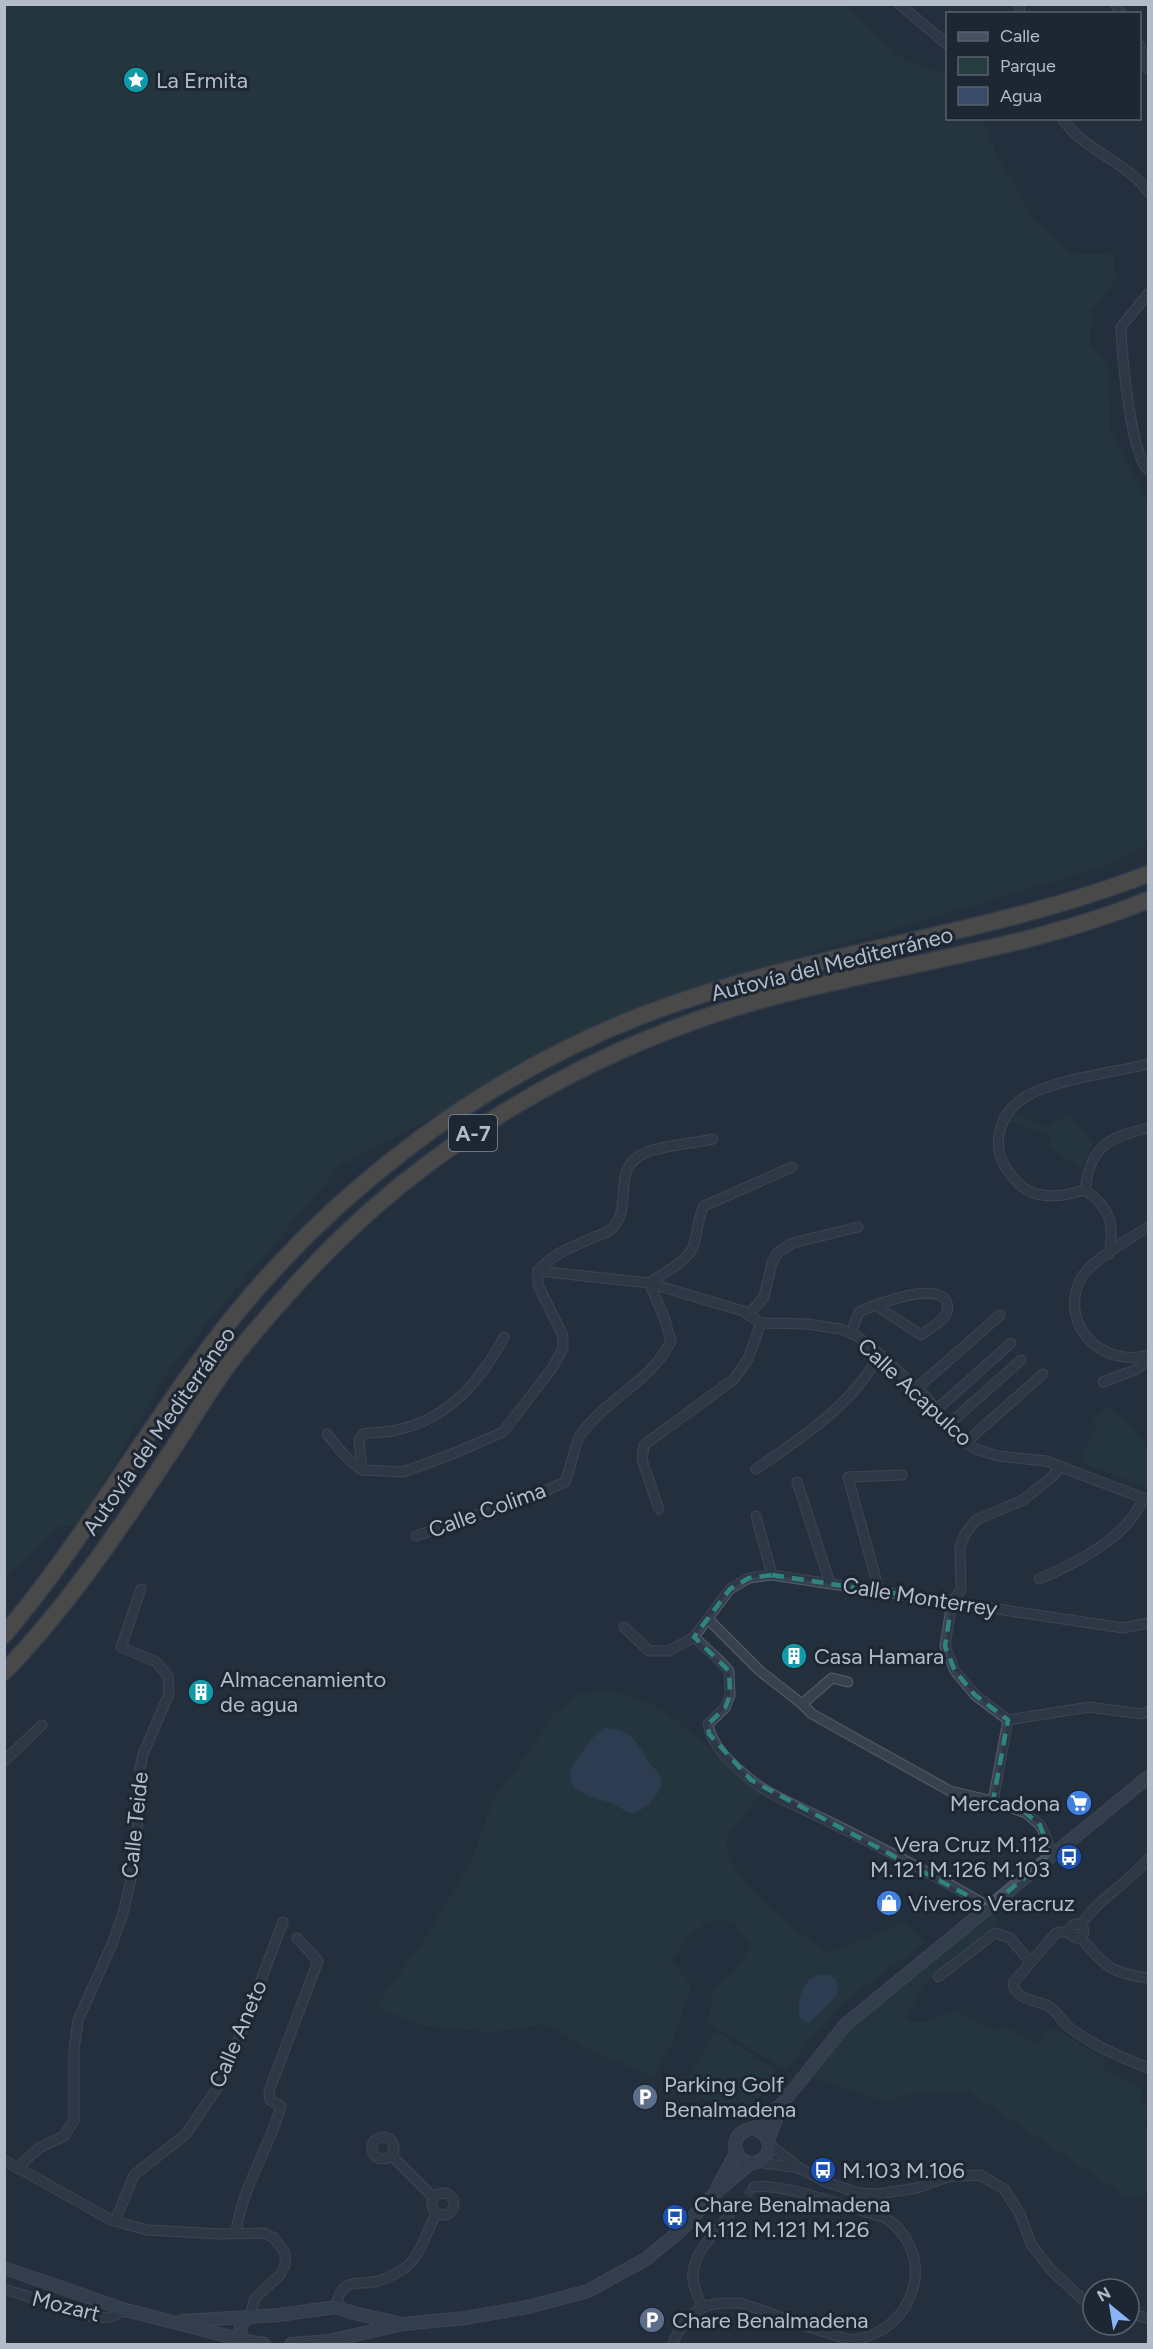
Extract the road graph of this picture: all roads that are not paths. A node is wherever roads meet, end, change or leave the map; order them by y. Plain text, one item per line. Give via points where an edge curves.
1 (899, 4) edge
2 (946, 43) edge
3 (1141, 49) edge
4 (1149, 69) edge
5 (1063, 120) edge
6 (1149, 192) edge
7 (1149, 294) edge
8 (1149, 470) edge
9 (1149, 874) edge
10 (1149, 900) edge
11 (1149, 1065) edge
12 (1149, 1128) edge
13 (713, 1139) dead end
14 (792, 1167) dead end
15 (1085, 1190) junction
16 (858, 1227) dead end
17 (1149, 1227) edge
18 (1109, 1254) junction
19 (538, 1271) junction
20 (649, 1282) junction
21 (875, 1305) junction
22 (748, 1315) junction
23 (1000, 1316) dead end
24 (762, 1323) junction
25 (851, 1333) junction
26 (504, 1337) dead end
27 (1011, 1343) dead end
28 (879, 1354) junction
29 (1149, 1355) edge
30 (1021, 1360) dead end
31 (1149, 1360) edge
32 (1043, 1374) dead end
33 (1103, 1382) dead end
34 (917, 1388) junction
35 (936, 1410) junction
36 (948, 1425) junction
37 (327, 1434) dead end
38 (965, 1443) junction
39 (1060, 1467) junction
40 (756, 1468) dead end
41 (362, 1470) junction
42 (902, 1475) dead end
43 (797, 1482) dead end
44 (1146, 1499) edge
45 (659, 1509) dead end
46 (756, 1515) dead end
47 (416, 1536) dead end
48 (772, 1575) junction
49 (1039, 1579) dead end
50 (830, 1583) junction
51 (141, 1589) dead end
52 (879, 1590) junction
53 (952, 1602) junction
54 (708, 1619) junction
55 (1149, 1623) edge
56 (624, 1627) dead end
57 (4, 1635) edge
58 (694, 1637) junction
59 (4, 1672) edge
60 (848, 1682) dead end
61 (802, 1704) junction
62 (1149, 1711) edge
63 (1008, 1719) junction
64 (42, 1725) dead end
65 (4, 1761) edge
66 (1149, 1777) edge
67 (993, 1801) junction
68 (1051, 1856) junction
69 (1149, 1859) edge
70 (989, 1907) junction
71 (283, 1922) dead end
72 (1081, 1925) junction
73 (1070, 1931) junction
74 (1080, 1937) junction
75 (297, 1938) dead end
76 (1030, 1962) junction
77 (938, 1977) dead end
78 (1149, 1978) edge
79 (1149, 2068) edge
80 (782, 2104) junction
81 (753, 2129) junction
82 (769, 2142) junction
83 (736, 2151) junction
84 (392, 2156) dead end
85 (4, 2160) edge
86 (754, 2163) junction
87 (17, 2168) junction
88 (801, 2169) junction
89 (754, 2187) dead end
90 (859, 2193) junction
91 (712, 2196) junction
92 (434, 2198) junction
93 (855, 2209) junction
94 (438, 2213) junction
95 (729, 2216) tunnel mouth
96 (115, 2221) junction
97 (236, 2233) junction
98 (4, 2268) edge
99 (4, 2289) edge
100 (1081, 2298) edge
101 (702, 2308) junction
102 (126, 2310) junction
103 (342, 2310) junction
104 (248, 2317) junction
105 (175, 2322) junction
106 (403, 2324) junction
107 (345, 2337) junction
108 (244, 2342) edge
109 (264, 2344) edge
110 (291, 2344) edge
111 (674, 2344) edge

1 - 2 street
3 - 4 street
5 - 6 street via 1071,133 1124,167
7 - 8 street via 1121,327 1123,374 1138,447
9 - 57 highway, Autovía del Mediterráneo / A-7 via 984,925 706,993 591,1039 524,1072 470,1105 375,1172 298,1244 211,1346 70,1551
10 - 59 highway, Autovía del Mediterráneo / A-7 via 1060,930 817,986 705,1018 626,1048 489,1123 395,1192 306,1274 233,1358 68,1600
11 - 15 street via 1042,1088 1024,1098 1000,1126 996,1140 999,1155 1006,1169 1030,1192 1065,1196
12 - 15 street via 1106,1142 1088,1170
13 - 19 street via 649,1152 633,1161 624,1173 622,1210 616,1222 608,1231 551,1257
14 - 20 street via 704,1206 692,1249
15 - 18 street via 1103,1204 1108,1215 1112,1239
16 - 22 street via 793,1243 778,1252 764,1297
17 - 18 street
18 - 29 street via 1080,1279 1074,1308 1079,1322 1101,1350 1125,1358
19 - 20 street, Calle Acapulco
19 - 41 street via 538,1285 562,1336 563,1348 554,1367 503,1432 403,1472
20 - 22 street, Calle Acapulco
20 - 47 street, Calle Colima via 671,1341 663,1358 579,1435 565,1482
21 - 21 street via 915,1294 938,1293 944,1297 948,1312 921,1335
21 - 25 street via 859,1312
22 - 24 street, Calle Acapulco
23 - 34 street
24 - 25 street, Calle Acapulco via 807,1324
24 - 45 street via 748,1359 734,1379 644,1445 642,1460
25 - 28 street, Calle Acapulco
26 - 41 street via 489,1366 448,1407 428,1420 363,1434 359,1440
27 - 35 street
28 - 34 street, Calle Acapulco
28 - 40 street via 854,1391 788,1447
30 - 36 street
31 - 33 street
32 - 38 street
34 - 35 street, Calle Acapulco
35 - 36 street, Calle Acapulco
36 - 38 street, Calle Acapulco
37 - 41 street
38 - 39 street, Calle Acapulco via 998,1456 1046,1461
39 - 44 street, Calle Acapulco
39 - 53 street via 1023,1500 976,1520 964,1533 960,1547 961,1590
42 - 52 street via 848,1477
43 - 50 street
44 - 49 street via 1110,1538 1069,1567
46 - 48 street
48 - 50 street, Calle Monterrey
48 - 54 street, Calle Monterrey via 748,1578 730,1589
50 - 52 street, Calle Monterrey
51 - 87 street, Calle Teide via 121,1647 156,1662 168,1676 169,1694 140,1768 136,1856 113,1942 78,2020 74,2120 64,2136 39,2148
52 - 53 street, Calle Monterrey
53 - 55 street, Calle Monterrey via 1123,1628
53 - 63 street via 945,1646 955,1671 975,1695
54 - 58 street, Calle Monterrey
54 - 61 street via 760,1671
56 - 58 street via 649,1651 669,1651
58 - 70 street via 729,1671 730,1695 725,1708 708,1724 709,1734 751,1780
60 - 61 street via 832,1678
61 - 67 street via 812,1714 950,1791
62 - 63 street via 1141,1714 1089,1707
63 - 67 street
64 - 65 street
66 - 68 main road
67 - 68 street via 1026,1813 1040,1825
68 - 70 main road
69 - 72 street via 1090,1911
70 - 80 main road via 844,2025
71 - 96 street, Calle Aneto via 224,2078 186,2134 134,2175
72 - 73 street via 1075,1924
72 - 74 street via 1084,1931
73 - 74 street via 1073,1937
73 - 76 street via 1056,1933
74 - 78 street via 1099,1959 1121,1974
75 - 97 street via 318,1961 269,2091 270,2100 281,2106
76 - 77 street via 1010,1938 995,1933
76 - 79 street via 1013,1983 1022,1997 1047,2005 1070,2028 1107,2051
80 - 81 main road
80 - 82 main road
81 - 82 main road via 765,2134
81 - 83 main road via 738,2137
82 - 86 main road via 764,2158
82 - 88 street
83 - 86 main road via 742,2159
83 - 91 main road
84 - 92 street
85 - 87 street
86 - 88 street
86 - 91 main road
87 - 96 street
88 - 90 street
89 - 93 street via 765,2185
90 - 93 street
90 - 100 street via 917,2188 947,2176 980,2175 1004,2189 1020,2214 1031,2244
91 - 106 main road via 681,2230 646,2259 588,2290 528,2307
92 - 94 street via 433,2208
92 - 94 street via 446,2193 453,2201 448,2213
93 - 101 street via 896,2224 913,2256 916,2279 907,2308 883,2331 852,2341 740,2303
94 - 103 street via 405,2268 380,2281 350,2284 341,2290
95 - 101 street via 698,2255 692,2273
96 - 97 street via 147,2230
97 - 104 street via 274,2238 285,2253 280,2276 255,2298
98 - 102 main road
99 - 102 street, Mozart via 96,2318
101 - 111 street via 682,2327
102 - 105 main road
103 - 104 main road
103 - 106 main road
103 - 107 main road via 348,2329
104 - 105 main road
104 - 108 main road via 240,2326
105 - 108 main road
106 - 107 main road
107 - 110 main road
108 - 109 main road

